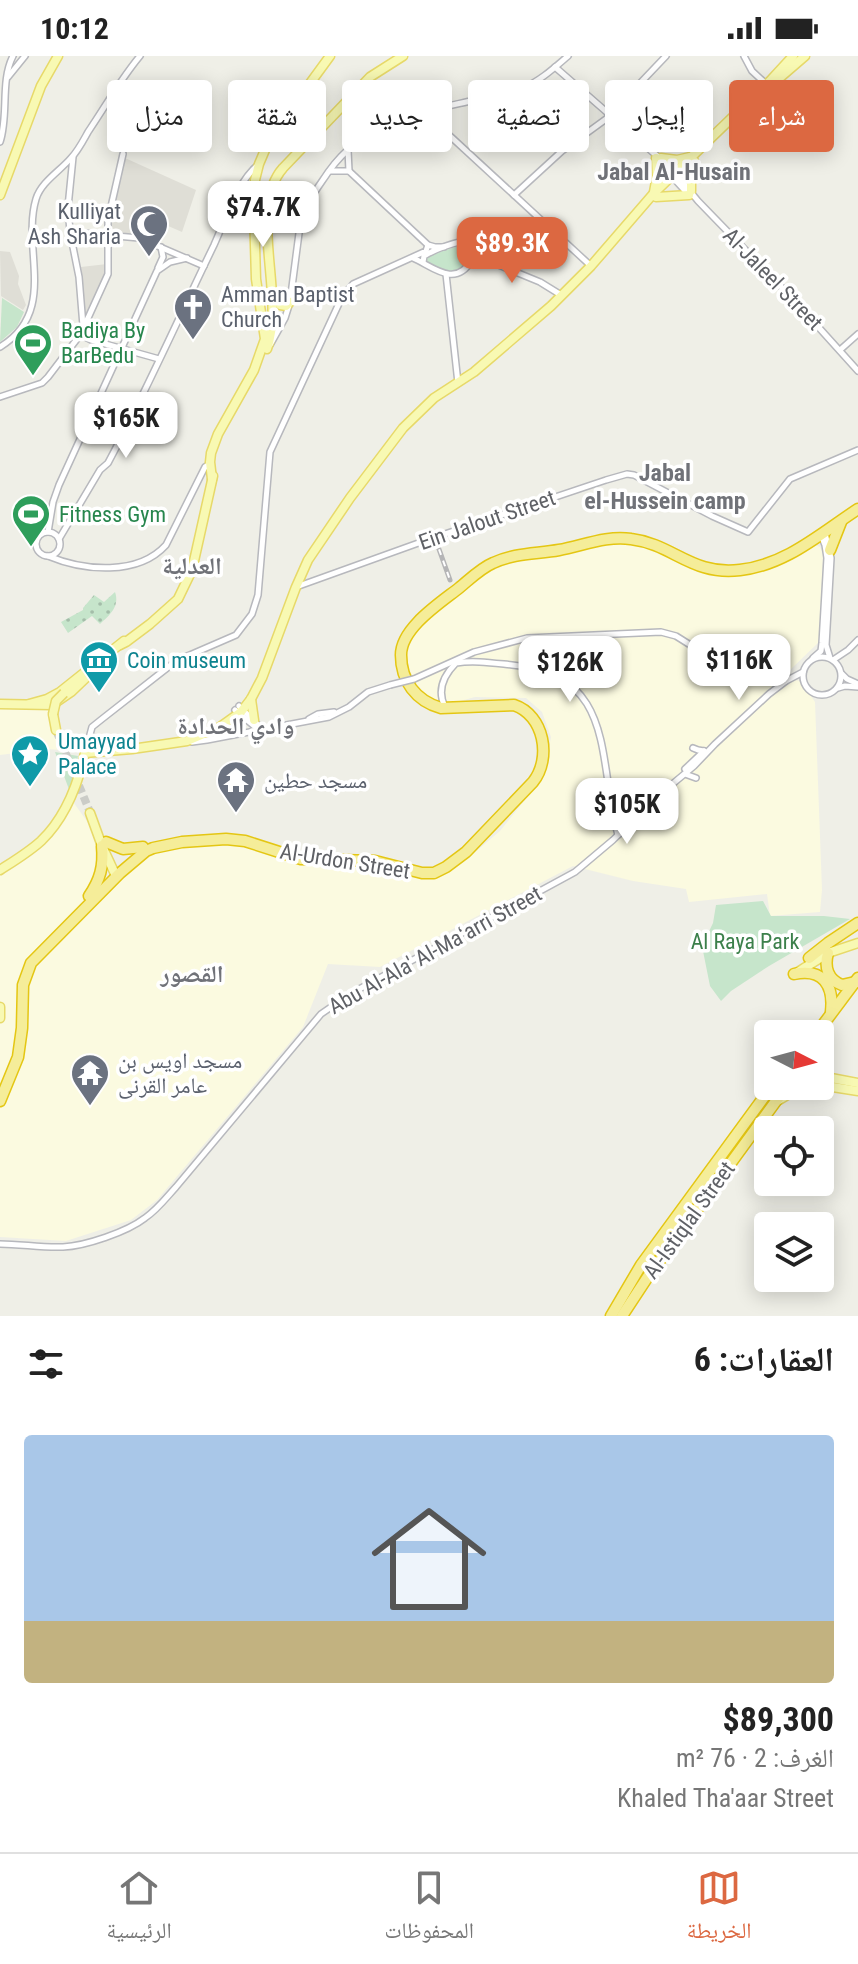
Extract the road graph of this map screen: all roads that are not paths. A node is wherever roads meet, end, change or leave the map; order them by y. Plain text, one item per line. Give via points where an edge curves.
1 (13, 56) edge
2 (25, 56) edge
3 (58, 56) edge
4 (140, 56) edge
5 (403, 56) edge
6 (568, 56) edge
7 (666, 56) edge
8 (744, 56) edge
9 (805, 56) edge
10 (328, 58) edge
11 (792, 61) edge
12 (556, 66) junction
13 (7, 78) junction
14 (643, 80) edge
15 (761, 80) edge
16 (771, 80) edge
17 (452, 105) edge
18 (605, 110) edge
19 (605, 119) edge
20 (729, 122) edge
21 (452, 138) edge
22 (0, 142) edge
23 (345, 152) edge
24 (348, 152) edge
25 (652, 152) edge
26 (123, 154) dead end
27 (73, 156) junction
28 (658, 158) junction
29 (692, 159) junction
30 (259, 164) junction
31 (329, 171) junction
32 (349, 171) junction
33 (675, 176) junction
34 (690, 193) junction
35 (0, 195) edge
36 (514, 195) junction
37 (655, 195) junction
38 (545, 225) junction
39 (268, 227) junction
40 (254, 228) junction
41 (70, 232) junction
42 (107, 234) junction
43 (484, 238) junction
44 (473, 240) junction
45 (255, 243) junction
46 (269, 244) junction
47 (428, 245) junction
48 (161, 246) junction
49 (444, 247) junction
50 (475, 252) junction
51 (187, 258) junction
52 (412, 258) junction
53 (423, 262) junction
54 (204, 266) junction
55 (591, 266) junction
56 (157, 271) junction
57 (446, 274) junction
58 (272, 276) junction
59 (561, 295) junction
60 (260, 300) junction
61 (288, 305) junction
62 (85, 317) junction
63 (82, 329) junction
64 (275, 329) junction
65 (858, 334) edge
66 (265, 339) junction
67 (0, 347) edge
68 (121, 349) junction
69 (840, 350) junction
70 (159, 359) junction
71 (858, 369) edge
72 (254, 370) junction
73 (458, 384) junction
74 (0, 397) edge
75 (217, 437) junction
76 (858, 450) edge
77 (209, 467) junction
78 (858, 506) edge
79 (844, 518) junction
80 (48, 532) junction
81 (820, 533) junction
82 (59, 539) junction
83 (58, 551) junction
84 (828, 551) junction
85 (48, 556) junction
86 (61, 561) junction
87 (828, 581) junction
88 (298, 586) junction
89 (457, 587) junction
90 (858, 640) edge
91 (848, 650) junction
92 (813, 658) junction
93 (832, 659) junction
94 (96, 665) junction
95 (840, 670) junction
96 (803, 672) junction
97 (264, 674) junction
98 (785, 682) junction
99 (805, 685) junction
100 (858, 685) edge
101 (837, 688) junction
102 (440, 694) junction
103 (251, 699) junction
104 (0, 704) edge
105 (428, 704) junction
106 (50, 706) junction
107 (445, 708) junction
108 (239, 710) junction
109 (254, 720) junction
110 (56, 730) tunnel mouth
111 (261, 730) junction
112 (187, 741) junction
113 (715, 744) junction
114 (693, 748) dead end
115 (705, 751) junction
116 (85, 753) junction
117 (682, 775) junction
118 (696, 778) dead end
119 (90, 813) tunnel mouth
120 (499, 814) junction
121 (613, 816) junction
122 (631, 821) junction
123 (617, 833) junction
124 (104, 844) junction
125 (143, 847) junction
126 (0, 870) edge
127 (116, 872) junction
128 (89, 896) junction
129 (858, 924) edge
130 (858, 939) edge
131 (828, 953) junction
132 (809, 958) joint
133 (794, 974) joint
134 (857, 985) edge
135 (0, 1007) edge
136 (831, 1015) junction
137 (0, 1018) edge
138 (827, 1020) edge
139 (833, 1020) edge
140 (834, 1078) edge
141 (834, 1081) edge
142 (858, 1083) edge
143 (0, 1086) edge
144 (858, 1091) edge
145 (762, 1100) edge
146 (777, 1100) edge
147 (780, 1100) edge
148 (0, 1101) edge
149 (775, 1103) junction
150 (0, 1244) edge
151 (611, 1316) edge
152 (622, 1316) edge

1 - 13 street
2 - 13 street
3 - 35 main road via 41,86
4 - 27 street
5 - 39 main road via 370,77 278,174 268,200
6 - 12 street
7 - 14 street
8 - 15 street
9 - 11 main road
10 - 30 main road via 270,138
11 - 16 main road
11 - 29 main road
12 - 17 street via 510,93
12 - 18 street, Al-Jaleel Street
13 - 22 street
19 - 36 street
20 - 29 main road
21 - 36 street
23 - 31 street
24 - 32 street
25 - 28 street, Al-Jaleel Street
26 - 42 street
27 - 41 street
27 - 67 street via 36,199 33,301 20,328
28 - 29 main road
28 - 33 street, Al-Jaleel Street
28 - 37 main road
29 - 33 main road
29 - 34 main road
30 - 40 main road
30 - 54 street via 249,174
31 - 32 street
31 - 61 street via 301,218
32 - 47 street
33 - 34 street, Al-Jaleel Street
33 - 37 main road
34 - 37 main road
34 - 69 street, Al-Jaleel Street
36 - 38 street
37 - 55 main road
37 - 88 main road via 603,259 542,319 404,430
38 - 43 street
38 - 55 street
39 - 40 main road via 262,233
39 - 46 main road
40 - 45 main road
41 - 42 street
41 - 62 street
42 - 48 street
42 - 62 street via 108,274
43 - 44 street
43 - 50 street
44 - 49 street
44 - 50 street
45 - 46 main road via 263,238
45 - 60 main road
46 - 58 main road
47 - 49 street
47 - 52 street
48 - 51 street
48 - 56 street
49 - 53 street via 425,255
50 - 57 street via 465,268
50 - 59 street
51 - 54 street
51 - 56 street
52 - 53 street
52 - 116 street via 348,288 270,452 258,595 248,620 236,635 176,661 92,727
53 - 57 street
54 - 70 street
55 - 59 main road
56 - 68 street
57 - 73 street
58 - 61 main road via 278,303
58 - 64 main road
59 - 73 main road
60 - 64 main road via 266,322
60 - 66 main road
61 - 64 street
62 - 63 street
63 - 68 street via 91,340
63 - 74 street via 42,383
64 - 66 street
64 - 72 main road
65 - 69 street
66 - 72 main road
68 - 70 street
68 - 80 street via 59,485
69 - 71 street, Al-Jaleel Street
70 - 82 street via 108,463
72 - 75 main road
73 - 88 main road via 434,398 403,428 319,543
75 - 77 main road
75 - 77 main road
76 - 88 street, Ein Jalout Street via 790,479 748,532 627,474
77 - 86 street via 157,555 112,568
77 - 94 main road via 212,479 192,570 180,595
78 - 79 highway, Al-Urdon Street
78 - 81 highway, Al-Urdon Street
79 - 81 highway, Al-Urdon Street
79 - 84 highway
80 - 82 street
80 - 85 street via 36,545
81 - 84 highway
81 - 89 highway, Al-Urdon Street via 781,556 725,569 645,539 618,535 509,554 485,564
82 - 83 street
83 - 85 street
83 - 86 street
84 - 87 street
85 - 86 street
87 - 92 street via 822,648
87 - 93 street via 826,645
88 - 97 main road
89 - 105 highway, Al-Urdon Street via 424,615 401,647 405,679
89 - 120 highway, Al-Urdon Street via 424,610 403,635 397,650 399,672 412,696 437,712 508,711 532,724 535,765
90 - 91 street
91 - 93 street
91 - 95 street
92 - 93 street
92 - 96 street
93 - 95 street
94 - 106 main road, bridge
94 - 106 main road
95 - 100 street
95 - 101 street
96 - 98 street
96 - 99 street
97 - 103 main road
97 - 108 main road
98 - 99 street
98 - 111 street, bridge via 706,656 661,632 527,638 368,692 339,712
98 - 113 street
99 - 101 street via 822,695
100 - 101 street
102 - 105 street
102 - 107 street
102 - 121 street via 456,663 468,661 534,667 561,677 591,710
103 - 108 main road
103 - 109 main road
104 - 106 main road
105 - 107 highway, Al-Urdon Street
106 - 110 main road
107 - 120 highway, Al-Urdon Street via 514,705 537,724 543,744 539,773
108 - 109 street
108 - 111 street
108 - 112 main road via 220,727
109 - 111 street
111 - 112 street
112 - 116 main road
113 - 115 street
113 - 117 street
114 - 115 street
115 - 117 street
116 - 126 main road via 72,796 52,827
117 - 118 street
117 - 122 street
119 - 124 main road
120 - 125 highway, Al-Urdon Street via 444,863 426,867 371,856 299,855 225,834
120 - 127 highway, Al-Urdon Street via 456,861 434,873 375,861 306,860 226,839 153,848
121 - 122 street
121 - 123 street
122 - 123 street
123 - 150 street via 567,877 321,1014 176,1187 141,1221 75,1245
124 - 125 highway
124 - 127 main road
124 - 128 highway via 102,871
125 - 127 highway, Al-Urdon Street
127 - 128 highway
127 - 148 highway, Al-Urdon Street via 29,966 18,1057
128 - 143 highway via 27,958 20,972 17,1041
129 - 130 highway
129 - 132 highway
130 - 131 main road
130 - 132 main road
131 - 133 main road
131 - 134 highway via 831,979
133 - 136 highway via 812,973 825,981 832,997
134 - 136 highway
134 - 139 highway
135 - 137 main road
136 - 138 highway
140 - 142 main road
141 - 144 main road
145 - 151 highway, Al-Istiqlal Street via 641,1265
146 - 149 highway, Al-Istiqlal Street
147 - 149 main road
149 - 152 highway, Al-Istiqlal Street

